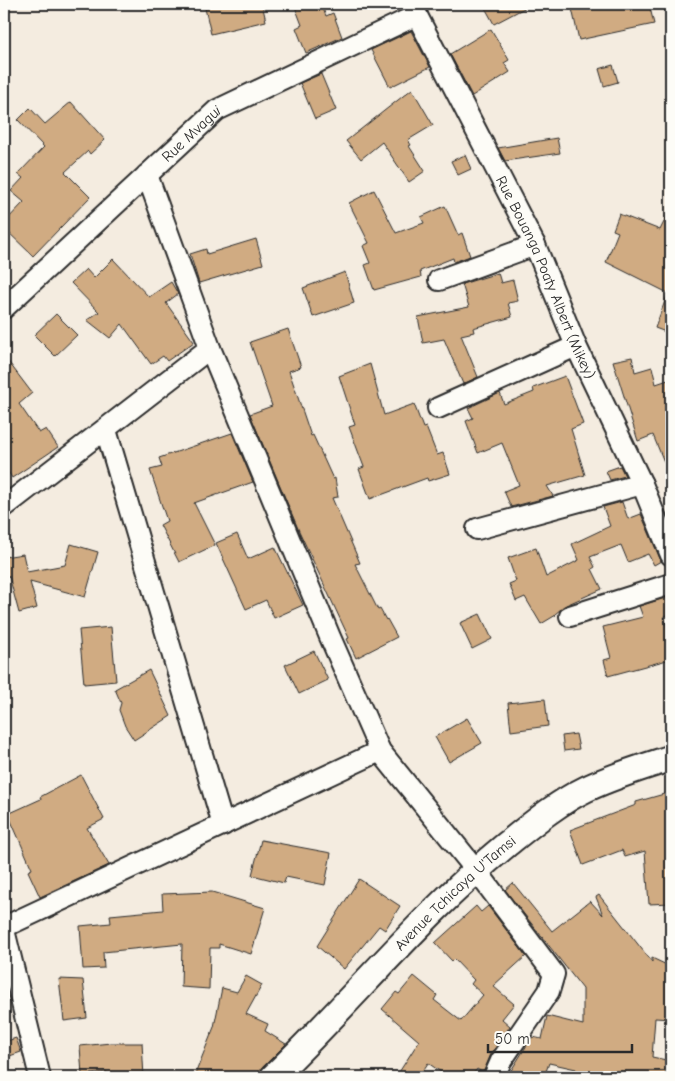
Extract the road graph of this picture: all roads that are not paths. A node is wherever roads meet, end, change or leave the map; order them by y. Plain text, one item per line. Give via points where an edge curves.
1 (414, 10) edge
2 (147, 175) junction
3 (535, 245) junction
4 (439, 280) dead end
5 (4, 308) edge
6 (576, 346) junction
7 (210, 348) junction
8 (438, 408) dead end
9 (106, 430) junction
10 (642, 484) junction
11 (4, 507) edge
12 (477, 530) dead end
13 (671, 555) edge
14 (671, 584) edge
15 (570, 616) dead end
16 (380, 751) junction
17 (671, 758) edge
18 (223, 825) junction
19 (476, 870) junction
20 (4, 928) edge
21 (40, 1077) edge
22 (273, 1077) edge
23 (494, 1077) edge

1 - 2 street, Rue Mvagui via 217,110
1 - 3 street, Rue Bouanga Poaty Albert (Mikey)
2 - 5 street, Rue Mvagui
2 - 7 street
3 - 4 street
3 - 6 street, Rue Bouanga Poaty Albert (Mikey)
6 - 8 street
6 - 10 street, Rue Bouanga Poaty Albert (Mikey)
7 - 9 street
7 - 16 street
9 - 11 street
9 - 18 street
10 - 12 street
10 - 13 street, Rue Bouanga Poaty Albert (Mikey)
14 - 15 street
16 - 18 street
16 - 19 street
17 - 19 street, Avenue Tchicaya U'Tamsi via 585,790 538,819
18 - 20 street
19 - 22 street, Avenue Tchicaya U'Tamsi
19 - 23 street via 554,974 549,991 501,1061
20 - 21 street

